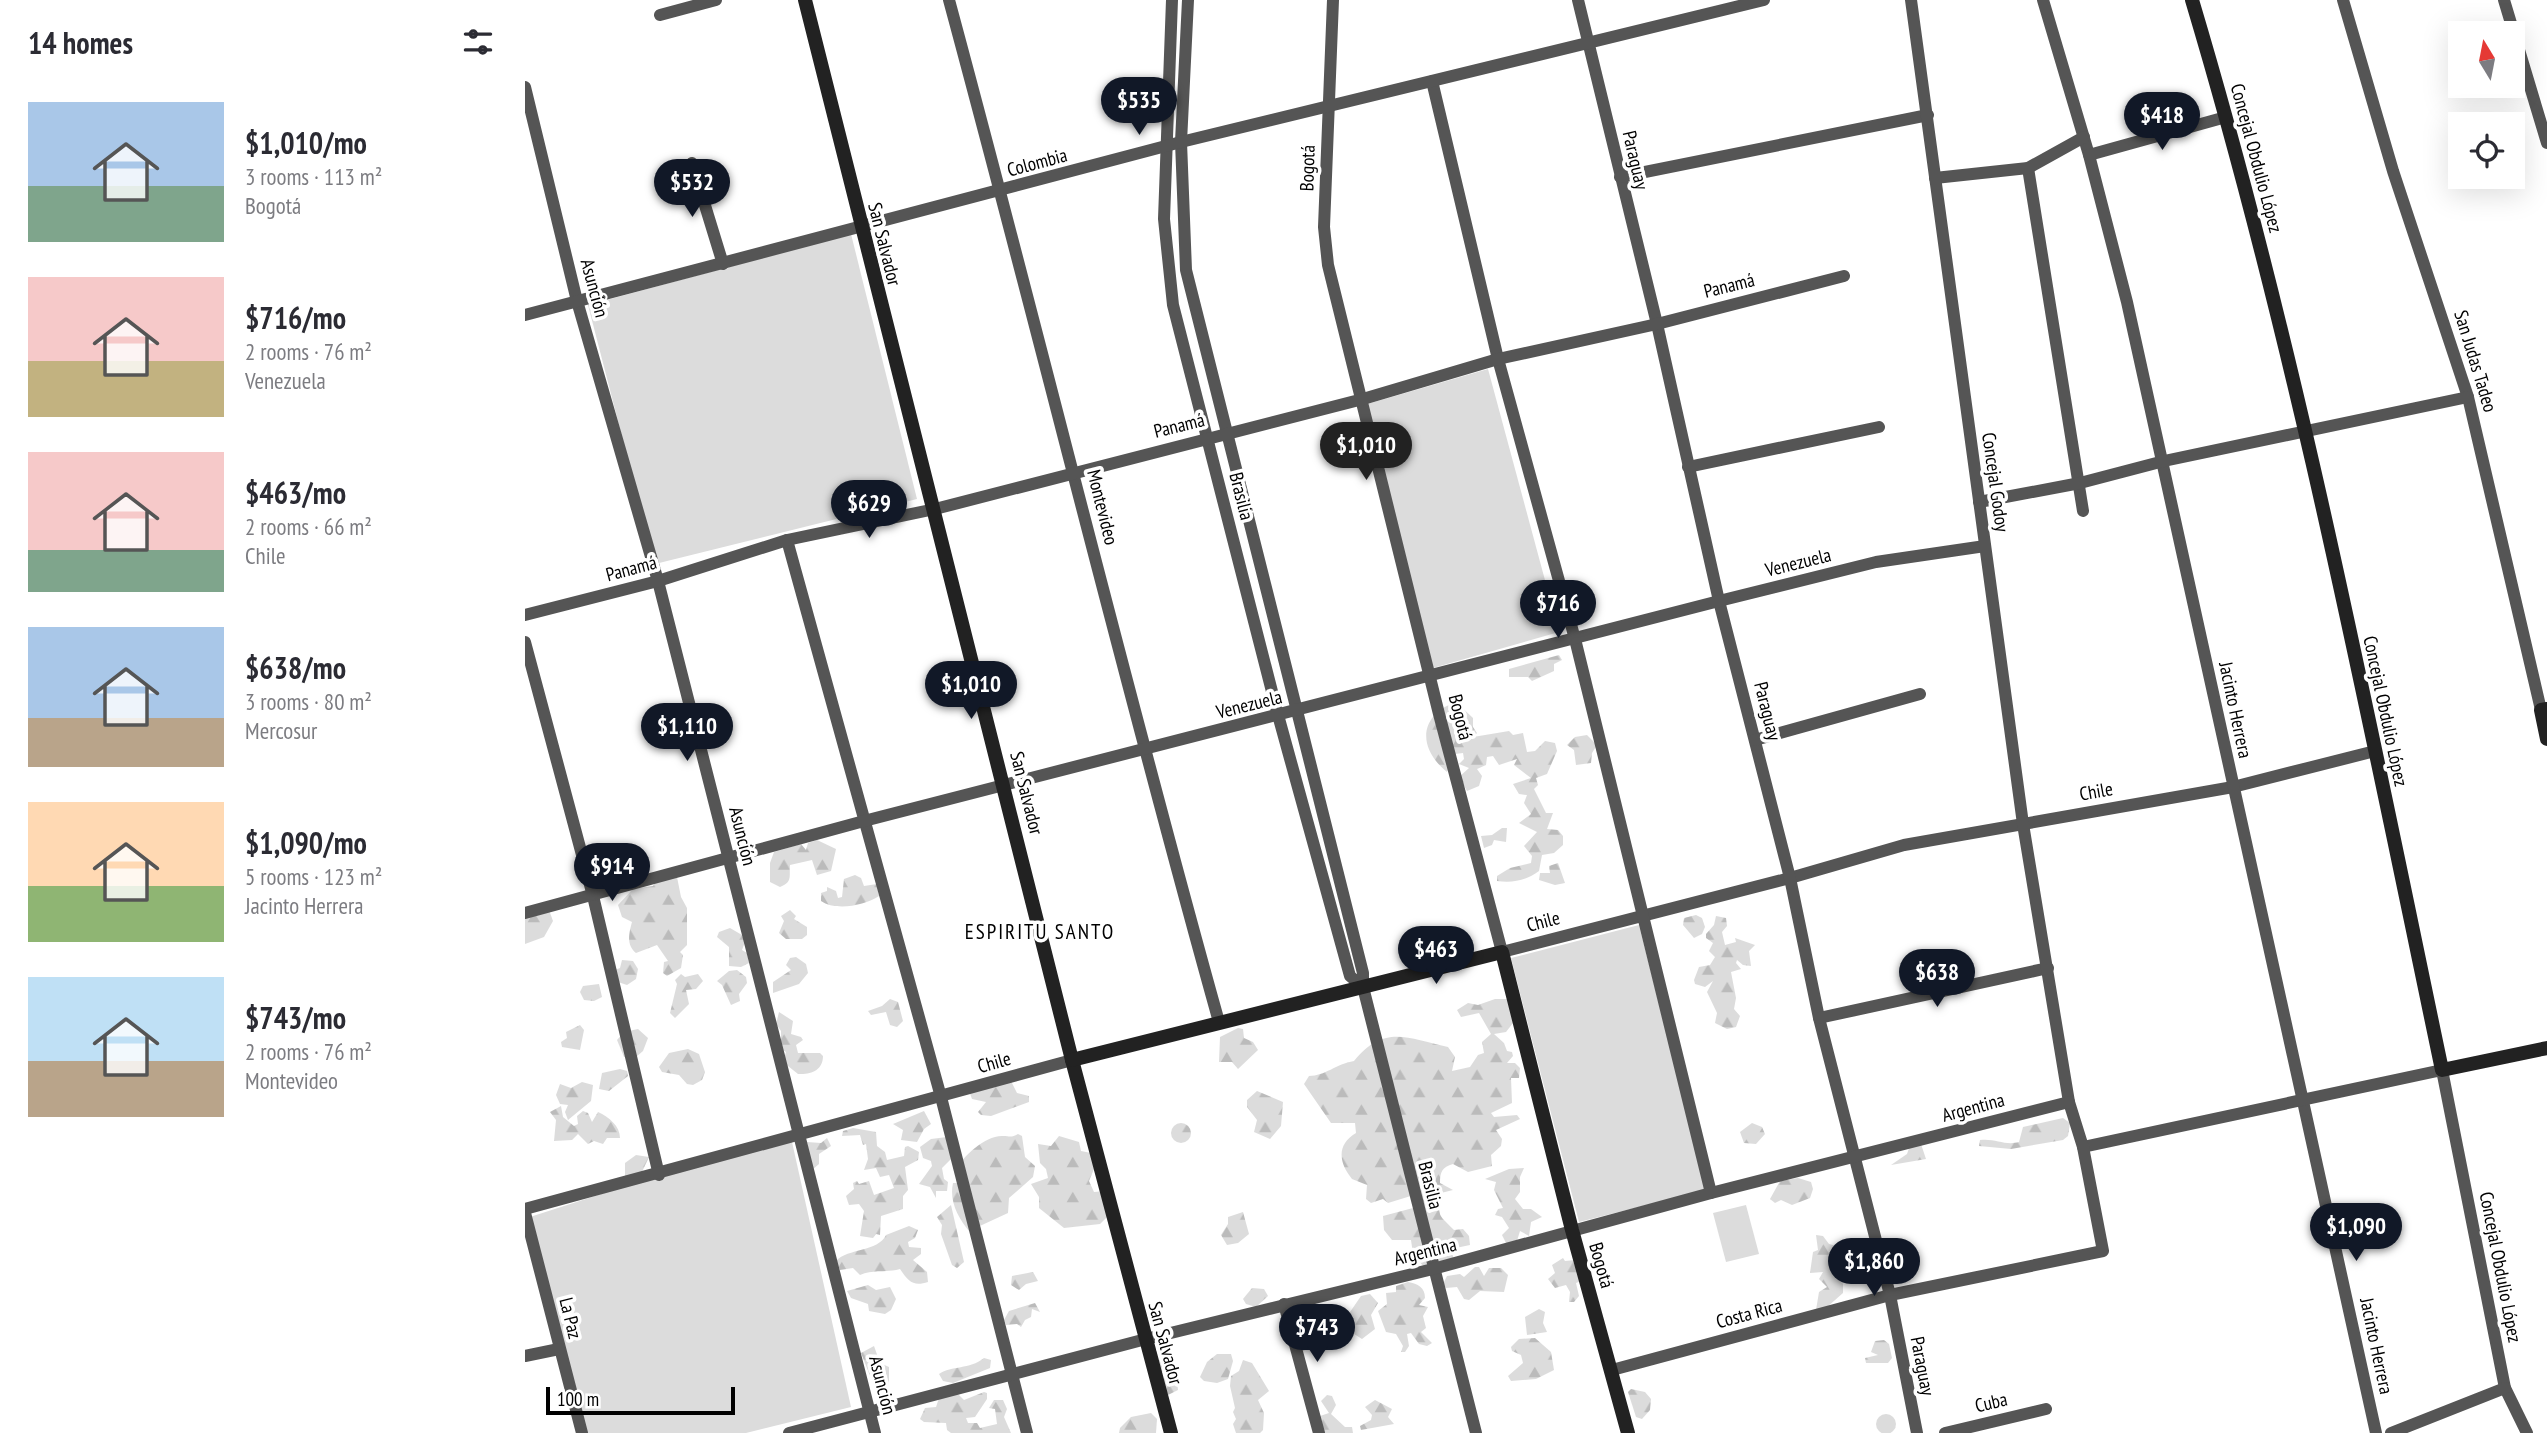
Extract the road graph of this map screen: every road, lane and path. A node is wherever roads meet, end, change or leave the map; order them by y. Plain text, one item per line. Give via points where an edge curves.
1 (716, 0) edge
2 (805, 0) edge
3 (949, 0) edge
4 (1172, 0) edge
5 (1188, 0) edge
6 (1333, 0) edge
7 (1578, 0) edge
8 (1764, 0) edge
9 (1911, 0) edge
10 (2043, 0) edge
11 (2192, 0) edge
12 (2343, 0) edge
13 (2504, 0) edge
14 (660, 15) dead end
15 (1170, 31) junction
16 (1186, 32) junction
17 (1588, 41) junction
18 (1432, 81) junction
19 (525, 87) edge
20 (1328, 106) junction
21 (1928, 115) junction
22 (2225, 117) junction
23 (2084, 137) junction
24 (1181, 142) junction
25 (2547, 143) edge
26 (1165, 147) junction
27 (2089, 155) junction
28 (692, 163) dead end
29 (2028, 168) junction
30 (1620, 177) junction
31 (1935, 178) junction
32 (1001, 192) junction
33 (861, 228) junction
34 (723, 264) junction
35 (1844, 276) dead end
36 (577, 301) junction
37 (525, 316) edge
38 (1657, 324) junction
39 (1498, 359) junction
40 (2468, 397) junction
41 (1363, 399) junction
42 (1879, 427) dead end
43 (1225, 433) junction
44 (2305, 434) junction
45 (1206, 438) junction
46 (2164, 461) junction
47 (1688, 467) junction
48 (1074, 471) junction
49 (2080, 483) junction
50 (1979, 502) junction
51 (935, 509) junction
52 (2083, 511) dead end
53 (787, 540) junction
54 (1985, 546) junction
55 (1262, 578) junction
56 (658, 581) junction
57 (1244, 582) junction
58 (1719, 601) junction
59 (525, 615) edge
60 (1575, 639) junction
61 (525, 642) edge
62 (1431, 676) junction
63 (1920, 694) dead end
64 (2544, 709) edge
65 (1295, 712) junction
66 (1278, 715) junction
67 (2547, 739) edge
68 (1755, 740) junction
69 (1143, 751) junction
70 (2375, 751) junction
71 (1005, 787) junction
72 (2233, 787) junction
73 (864, 821) junction
74 (2023, 824) junction
75 (1331, 851) junction
76 (1317, 855) junction
77 (728, 857) junction
78 (1790, 878) junction
79 (593, 896) junction
80 (525, 913) edge
81 (1643, 914) junction
82 (1351, 926) junction
83 (1337, 929) junction
84 (1502, 952) junction
85 (2048, 968) junction
86 (1363, 987) junction
87 (1819, 1018) junction
88 (1219, 1022) junction
89 (2547, 1048) edge
90 (1072, 1060) junction
91 (2442, 1070) junction
92 (941, 1097) junction
93 (2305, 1099) junction
94 (2069, 1102) junction
95 (799, 1133) junction
96 (2083, 1147) junction
97 (1855, 1158) junction
98 (659, 1175) junction
99 (1711, 1193) junction
100 (525, 1211) edge
101 (1572, 1230) junction
102 (2103, 1251) joint
103 (1433, 1269) junction
104 (1890, 1295) junction
105 (1284, 1304) junction
106 (1146, 1339) junction
107 (559, 1349) junction
108 (525, 1356) edge
109 (1612, 1370) junction
110 (1012, 1376) junction
111 (2505, 1388) junction
112 (2046, 1409) dead end
113 (870, 1413) junction
114 (582, 1433) edge
115 (789, 1433) edge
116 (875, 1433) edge
117 (1027, 1433) edge
118 (1171, 1433) edge
119 (1319, 1433) edge
120 (1476, 1433) edge
121 (1628, 1433) edge
122 (1917, 1433) edge
123 (1945, 1433) edge
124 (2376, 1433) edge
125 (2391, 1433) edge
126 (2527, 1433) edge

1 - 14 street
2 - 33 street, San Salvador
3 - 32 street, Montevideo
4 - 15 street, Brasilia
5 - 16 street, Brasilia
6 - 20 street, Bogotá
7 - 17 street, Paraguay
8 - 17 street, Colombia
9 - 21 street, Concejal Godoy
10 - 23 street, Jacinto Herrera
11 - 22 street, Concejal Obdulio López
12 - 40 street, San Judas Tadeo via 2393,171
13 - 25 street
15 - 16 street
15 - 26 street, Brasilia
16 - 24 street, Brasilia
17 - 18 street, Colombia
17 - 30 street, Paraguay
18 - 20 street, Colombia
18 - 39 street
19 - 36 street, Asunción
20 - 24 street, Colombia
20 - 41 street, Bogotá via 1324,227 1328,265
21 - 30 street
21 - 31 street, Concejal Godoy
22 - 27 street
22 - 44 street, Concejal Obdulio López via 2263,253
23 - 27 street, Jacinto Herrera
23 - 29 street
24 - 26 street, Colombia
24 - 43 street, Brasilia via 1186,270
26 - 32 street, Colombia
26 - 45 street, Brasilia via 1165,248 1173,304
27 - 46 street, Jacinto Herrera
28 - 34 street
29 - 31 street
29 - 49 street
30 - 38 street, Paraguay
31 - 50 street, Concejal Godoy
32 - 33 street, Colombia
32 - 48 street, Montevideo
33 - 34 street, Colombia
33 - 51 street, San Salvador
34 - 36 street, Colombia
35 - 38 street, Panamá
36 - 37 street, Colombia
36 - 56 street, Asunción
38 - 39 street, Panamá
38 - 47 street, Paraguay
39 - 41 street, Panamá
39 - 60 street
40 - 44 street
40 - 64 street, San Judas Tadeo
41 - 43 street, Panamá
41 - 62 street, Bogotá
42 - 47 street
43 - 45 street, Panamá
43 - 55 street, Brasilia
44 - 46 street
44 - 70 street, Concejal Obdulio López
45 - 48 street, Panamá
45 - 57 street, Brasilia
46 - 49 street
46 - 72 street, Jacinto Herrera
47 - 58 street, Paraguay
48 - 51 street, Panamá
48 - 69 street, Montevideo
49 - 50 street
49 - 52 street
50 - 54 street, Concejal Godoy
51 - 53 street, Panamá
51 - 71 street, San Salvador
53 - 56 street, Panamá
53 - 73 street
54 - 58 street, Venezuela via 1876,562
54 - 74 street, Concejal Godoy
55 - 57 street
55 - 65 street, Brasilia
56 - 59 street, Panamá
56 - 77 street, Asunción
57 - 66 street, Brasilia
58 - 60 street, Venezuela
58 - 68 street, Paraguay
60 - 62 street, Venezuela
60 - 81 street
61 - 79 street
62 - 65 street, Venezuela
62 - 84 street, Bogotá
63 - 68 street
64 - 67 street, San Judas Tadeo
65 - 66 street, Venezuela
65 - 75 street, Brasilia
66 - 69 street, Venezuela
66 - 76 street, Brasilia
68 - 78 street, Paraguay
69 - 71 street, Venezuela
69 - 88 street, Montevideo
70 - 72 street, Chile
70 - 91 street, Concejal Obdulio López
71 - 73 street, Venezuela
71 - 90 street, San Salvador
72 - 74 street, Chile
72 - 93 street, Jacinto Herrera
73 - 77 street, Venezuela
73 - 92 street
74 - 78 street, Chile via 1904,845
74 - 85 street, Concejal Godoy
75 - 76 street
75 - 82 street, Brasilia
76 - 83 street, Brasilia
77 - 79 street, Venezuela
77 - 95 street, Asunción
78 - 81 street, Chile
78 - 87 street, Paraguay
79 - 80 street, Venezuela
79 - 98 street
81 - 84 street, Chile
81 - 99 street
82 - 83 street
82 - 86 street, Brasilia
83 - 86 street, Brasilia via 1350,976
84 - 86 street, Chile
84 - 101 street, Bogotá
85 - 87 street
85 - 94 street, Concejal Godoy
86 - 88 street, Chile
86 - 103 street, Brasilia
87 - 97 street, Paraguay
88 - 90 street, Chile
89 - 91 street
90 - 92 street, Chile
90 - 106 street, San Salvador
91 - 93 street
91 - 111 street, Concejal Obdulio López
92 - 95 street, Chile
92 - 110 street
93 - 96 street
93 - 124 street, Jacinto Herrera
94 - 96 street, Concejal Godoy
94 - 97 street, Argentina
95 - 98 street, Chile
95 - 113 street, Asunción
96 - 102 street, Concejal Godoy
97 - 99 street, Argentina
97 - 104 street, Paraguay
98 - 100 street, Chile
99 - 101 street, Argentina
100 - 107 street, La Paz
101 - 103 street, Argentina
101 - 109 street, Bogotá
102 - 104 street, Costa Rica
103 - 105 street, Argentina
103 - 120 street, Brasilia
104 - 109 street, Costa Rica
104 - 122 street, Paraguay
105 - 106 street, Argentina
105 - 119 street
106 - 110 street, Argentina
106 - 118 street, San Salvador
107 - 108 street
107 - 114 street, La Paz
109 - 121 street, Bogotá
110 - 113 street, Argentina
110 - 117 street
111 - 125 street
111 - 126 street, Concejal Obdulio López
112 - 123 street, Cuba
113 - 115 street, Argentina
113 - 116 street, Asunción

